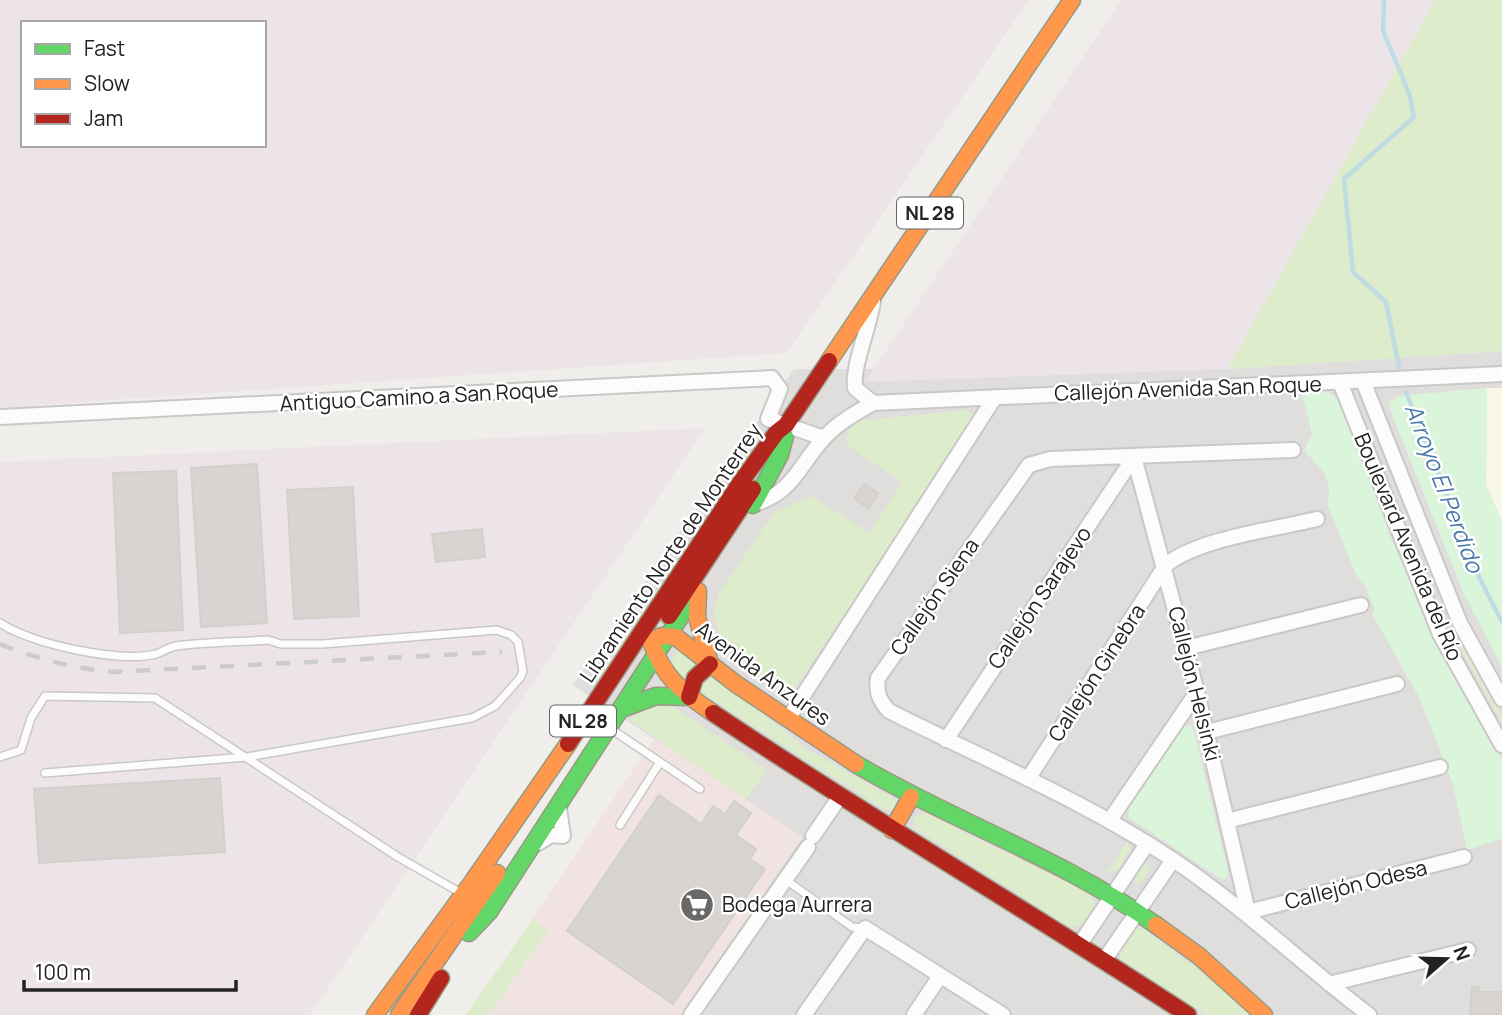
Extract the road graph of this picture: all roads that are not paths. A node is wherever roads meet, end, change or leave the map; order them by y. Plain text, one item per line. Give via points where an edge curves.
1 (1072, 0) edge
2 (874, 296) junction
3 (1502, 374) edge
4 (1363, 381) junction
5 (1340, 382) junction
6 (995, 397) junction
7 (873, 402) junction
8 (0, 417) edge
9 (786, 431) junction
10 (824, 438) junction
11 (1293, 450) dead end
12 (1134, 457) junction
13 (752, 505) junction
14 (1317, 519) dead end
15 (714, 520) junction
16 (1165, 566) junction
17 (698, 590) junction
18 (1361, 605) dead end
19 (0, 623) edge
20 (1460, 623) junction
21 (1440, 634) junction
22 (669, 636) junction
23 (651, 642) junction
24 (1186, 648) junction
25 (656, 658) junction
26 (710, 664) junction
27 (1397, 684) dead end
28 (1197, 692) junction
29 (688, 697) junction
30 (1502, 699) edge
31 (624, 708) junction
32 (788, 719) junction
33 (610, 729) junction
34 (1207, 732) junction
35 (946, 740) junction
36 (569, 742) junction
37 (1502, 745) edge
38 (0, 757) edge
39 (247, 757) junction
40 (660, 762) junction
41 (1440, 767) dead end
42 (45, 773) dead end
43 (1028, 779) junction
44 (700, 789) dead end
45 (839, 797) junction
46 (911, 797) junction
47 (1110, 820) junction
48 (1227, 821) junction
49 (620, 825) dead end
50 (892, 830) junction
51 (1147, 844) junction
52 (1464, 857) dead end
53 (1173, 860) junction
54 (786, 880) junction
55 (510, 881) junction
56 (1113, 894) junction
57 (471, 899) junction
58 (1139, 911) junction
59 (1248, 912) junction
60 (467, 919) junction
61 (865, 928) junction
62 (451, 929) junction
63 (1080, 944) junction
64 (1468, 950) dead end
65 (1105, 960) junction
66 (940, 976) junction
67 (1329, 984) junction
68 (375, 1015) edge
69 (387, 1015) edge
70 (399, 1015) edge
71 (418, 1015) edge
72 (691, 1015) edge
73 (804, 1015) edge
74 (914, 1015) edge
75 (1003, 1015) edge
76 (1188, 1015) edge
77 (1264, 1015) edge
78 (1369, 1015) edge

1 - 2 main road, Libramiento Norte de Monterrey / NL 28
2 - 7 street via 869,331 853,376 855,388
2 - 9 main road, Libramiento Norte de Monterrey / NL 28
3 - 4 street, Callejón Avenida San Roque
4 - 5 street, Callejón Avenida San Roque
4 - 20 street, Boulevard Avenida del Río
5 - 6 street, Callejón Avenida San Roque
5 - 21 street, Boulevard Avenida del Río
6 - 7 street, Callejón Avenida San Roque
6 - 32 street
7 - 10 street
8 - 9 street, Antiguo Camino a San Roque via 772,379 780,388 768,419
9 - 10 street
9 - 13 main road via 780,455
9 - 15 main road, Libramiento Norte de Monterrey / NL 28 via 777,432
9 - 23 main road, Libramiento Norte de Monterrey / NL 28
10 - 13 street via 783,492
11 - 12 street, Callejón Siena
12 - 16 street, Callejón Helsinki
12 - 35 street, Callejón Sarajevo
12 - 35 street, Callejón Siena via 1050,459 1029,465 878,678 876,690 889,711
13 - 17 main road
14 - 16 street via 1194,548
15 - 23 main road via 711,535 650,632
15 - 36 main road, Libramiento Norte de Monterrey / NL 28
16 - 24 street, Callejón Helsinki
16 - 43 street, Callejón Ginebra
17 - 22 main road
17 - 26 main road via 697,617
18 - 24 street
19 - 39 lane via 48,643 92,653 155,654 173,646 268,640 322,644 497,630 518,642 524,661 520,678 484,713
20 - 21 street
20 - 30 street, Boulevard Avenida del Río
21 - 37 street, Boulevard Avenida del Río
22 - 23 main road, Avenida Anzures
22 - 25 main road
22 - 26 main road, Avenida Anzures via 687,644
23 - 25 main road
23 - 36 main road via 631,658
23 - 57 main road, Libramiento Norte de Monterrey / NL 28
24 - 28 street, Callejón Helsinki
25 - 29 main road via 666,676
25 - 31 main road
26 - 29 main road via 695,678
26 - 32 main road, Avenida Anzures
27 - 34 street
28 - 34 street, Callejón Helsinki
28 - 47 street
29 - 31 main road via 656,696
29 - 45 main road
31 - 33 main road
32 - 46 main road, Avenida Anzures
33 - 40 lane
33 - 55 main road
34 - 48 street, Callejón Helsinki
35 - 43 street, Callejón Siena
36 - 57 main road, Libramiento Norte de Monterrey / NL 28
38 - 39 lane via 21,750 31,718 45,696 155,698
39 - 42 lane
39 - 57 lane via 398,857
40 - 44 lane
40 - 49 lane
41 - 48 street
43 - 47 street, Callejón Siena
45 - 50 main road
45 - 54 street
46 - 50 main road
46 - 56 main road, Avenida Anzures
47 - 51 street, Callejón Siena
48 - 59 street, Callejón Helsinki
50 - 63 main road
51 - 53 street, Callejón Siena
51 - 56 street
52 - 59 street, Callejón Odesa
53 - 58 street
53 - 59 street, Callejón Siena
54 - 61 lane via 852,927
54 - 72 street
55 - 60 main road
55 - 71 main road via 469,934
56 - 58 main road, Avenida Anzures
56 - 63 street
57 - 60 main road, Libramiento Norte de Monterrey / NL 28
57 - 62 main road, Libramiento Norte de Monterrey / NL 28
58 - 65 street
58 - 77 main road, Avenida Anzures via 1199,956
59 - 67 street, Callejón Siena
60 - 62 main road, Libramiento Norte de Monterrey / NL 28
61 - 66 street
61 - 73 street
62 - 68 main road, Libramiento Norte de Monterrey / NL 28
62 - 69 main road
62 - 70 main road, Libramiento Norte de Monterrey / NL 28
62 - 71 main road
63 - 65 main road
64 - 67 street
65 - 76 main road
66 - 74 street
66 - 75 street
67 - 78 street, Callejón Siena

